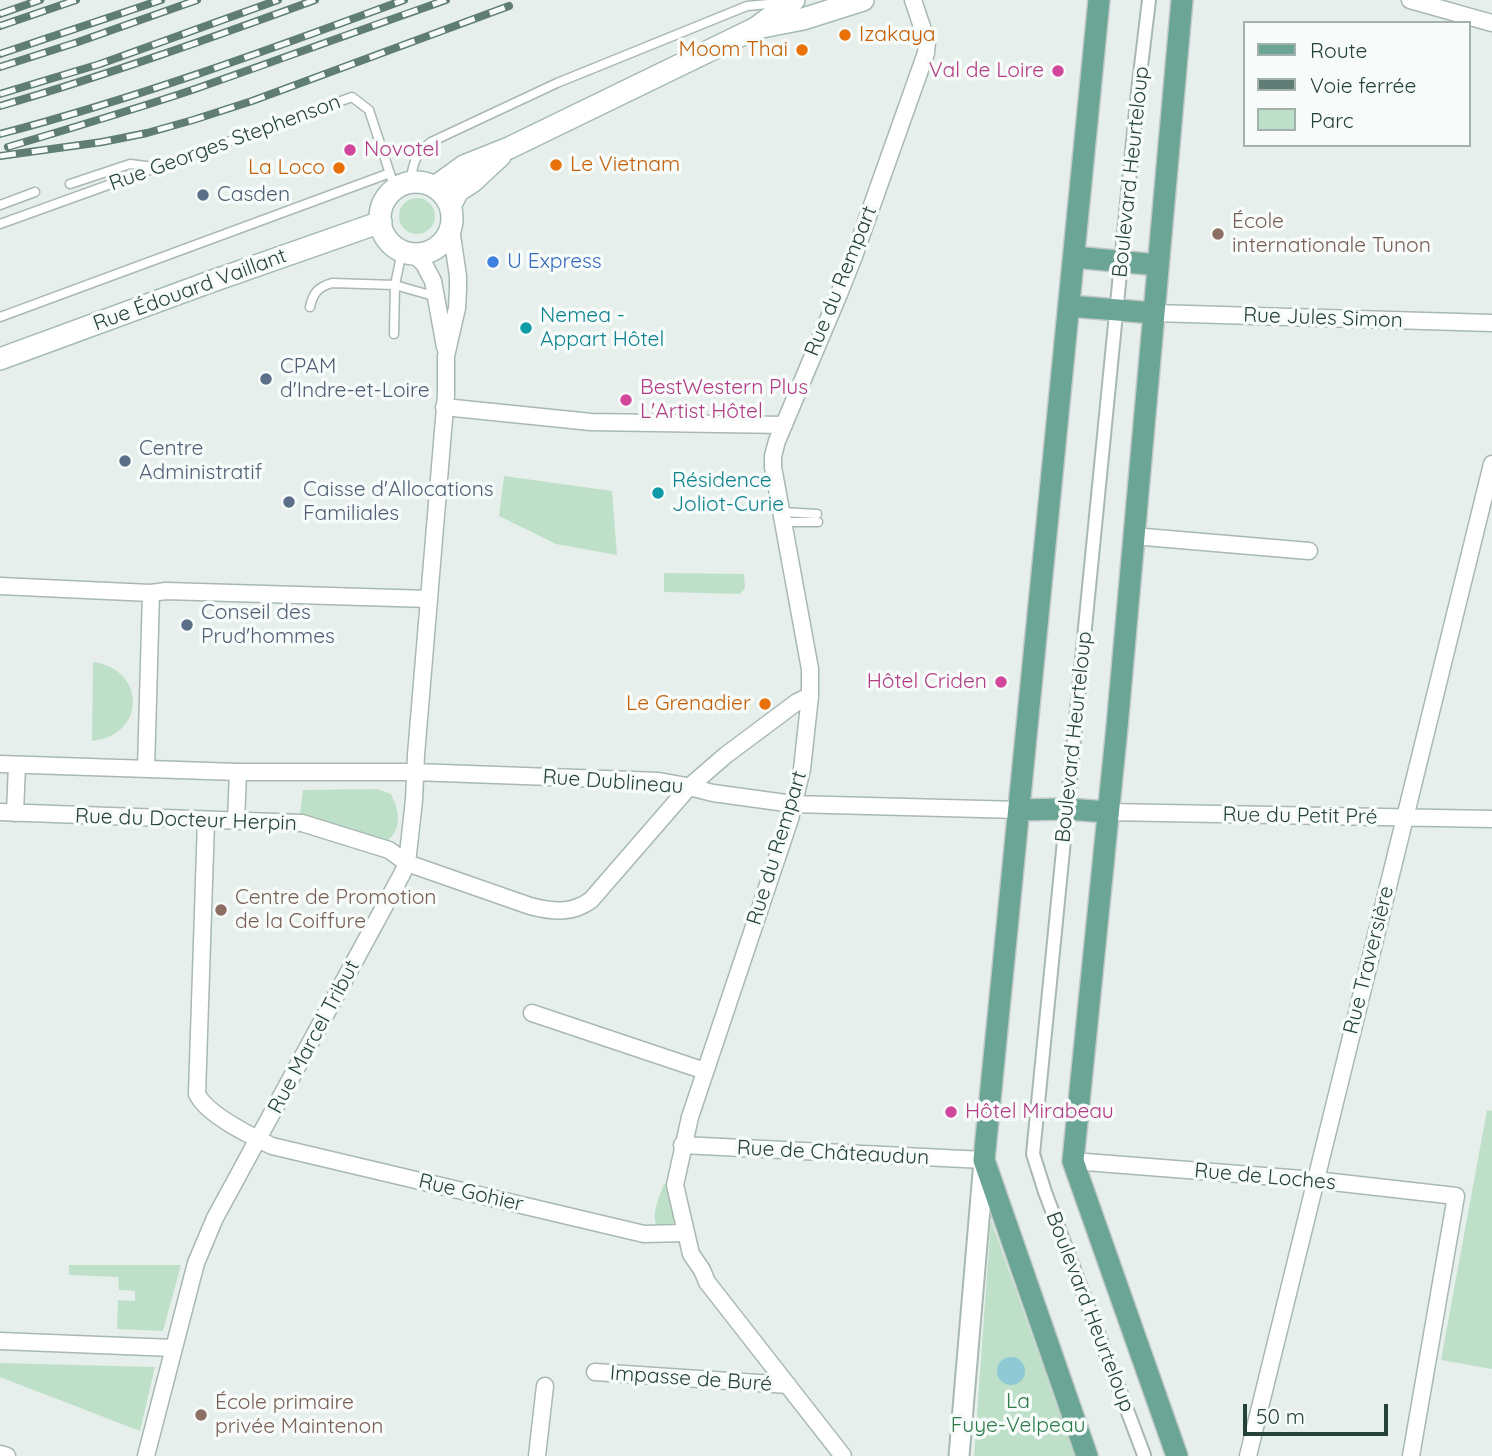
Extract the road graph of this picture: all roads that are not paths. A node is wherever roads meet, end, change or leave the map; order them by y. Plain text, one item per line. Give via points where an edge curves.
1 (863, 0) edge
2 (914, 0) edge
3 (1099, 0) edge
4 (1149, 0) edge
5 (1182, 0) edge
6 (1410, 0) edge
7 (791, 1) edge
8 (746, 3) edge
9 (1492, 23) edge
10 (757, 28) junction
11 (509, 148) junction
12 (157, 168) junction
13 (398, 182) junction
14 (70, 184) dead end
15 (435, 187) junction
16 (36, 192) dead end
17 (0, 205) edge
18 (450, 206) junction
19 (381, 222) junction
20 (0, 224) edge
21 (451, 229) junction
22 (408, 252) junction
23 (1074, 257) junction
24 (1122, 261) junction
25 (1158, 265) junction
26 (395, 285) junction
27 (437, 297) junction
28 (1069, 306) junction
29 (310, 307) dead end
30 (1117, 310) junction
31 (1154, 313) junction
32 (0, 317) edge
33 (1492, 323) edge
34 (394, 334) dead end
35 (446, 356) junction
36 (0, 359) edge
37 (444, 407) junction
38 (784, 425) junction
39 (1492, 464) edge
40 (783, 517) junction
41 (818, 518) dead end
42 (1133, 536) junction
43 (1309, 551) dead end
44 (0, 586) edge
45 (151, 593) junction
46 (429, 599) junction
47 (810, 696) junction
48 (0, 764) edge
49 (17, 765) junction
50 (146, 769) junction
51 (238, 772) junction
52 (415, 772) junction
53 (690, 787) junction
54 (793, 804) junction
55 (1067, 809) junction
56 (1019, 810) junction
57 (1108, 812) junction
58 (8, 813) edge
59 (1404, 818) junction
60 (1492, 819) edge
61 (206, 821) junction
62 (236, 821) junction
63 (407, 863) junction
64 (532, 1013) dead end
65 (705, 1071) junction
66 (259, 1139) junction
67 (682, 1145) junction
68 (984, 1160) junction
69 (1073, 1161) junction
70 (1315, 1180) junction
71 (685, 1233) junction
72 (0, 1341) edge
73 (173, 1348) junction
74 (595, 1372) dead end
75 (545, 1385) dead end
76 (788, 1385) junction
77 (0, 1454) edge
78 (1144, 1455) edge
79 (7, 1456) edge
80 (146, 1456) edge
81 (537, 1456) edge
82 (843, 1456) edge
83 (959, 1456) edge
84 (1087, 1456) edge
85 (1177, 1456) edge
86 (1248, 1456) edge
87 (1411, 1456) edge

1 - 10 main road
2 - 38 street, Rue du Rempart via 926,53 854,256
3 - 23 main road
4 - 24 street, Boulevard Heurteloup
5 - 25 main road, Boulevard Heurteloup
6 - 9 street
7 - 8 lane
7 - 10 main road
8 - 13 lane via 431,142
10 - 11 main road
11 - 15 main road via 464,166
11 - 18 main road via 458,191
12 - 13 lane, Rue Georges Stephenson via 352,97 369,110
12 - 14 lane via 130,164
12 - 20 lane, Rue Georges Stephenson
13 - 15 main road
13 - 19 main road via 386,198
13 - 32 lane
15 - 18 main road
16 - 17 lane
18 - 21 main road
19 - 22 main road via 392,244
19 - 36 main road, Rue Édouard Vaillant
21 - 22 main road via 438,247
21 - 35 street, Rue Marcel Tribut via 457,309
22 - 26 lane
22 - 27 street, Rue Marcel Tribut via 431,275
23 - 24 main road
23 - 28 main road
24 - 25 main road
24 - 30 street, Boulevard Heurteloup
25 - 31 main road, Boulevard Heurteloup
26 - 27 lane
26 - 29 lane via 324,285 315,292
26 - 34 lane
27 - 35 street, Rue Marcel Tribut
28 - 30 main road
28 - 56 main road
30 - 31 main road
30 - 55 street, Boulevard Heurteloup
31 - 33 street, Rue Jules Simon
31 - 42 main road, Boulevard Heurteloup
35 - 37 street, Rue Marcel Tribut
37 - 38 street via 591,422
37 - 46 street, Rue Marcel Tribut
38 - 40 street, Rue du Rempart via 773,467
39 - 59 street, Rue Traversière
40 - 41 lane
40 - 47 street, Rue du Rempart via 810,660
42 - 43 street
42 - 57 main road, Boulevard Heurteloup
44 - 45 street
45 - 46 street
45 - 50 street
46 - 52 street, Rue Marcel Tribut
47 - 53 street, Rue du Docteur Herpin via 726,755
47 - 54 street, Rue du Rempart
48 - 49 street
49 - 50 street
49 - 58 street
50 - 51 street
51 - 52 street
51 - 62 street
52 - 53 street, Rue Dublineau via 659,781
52 - 63 street, Rue Marcel Tribut
53 - 54 street, Rue Dublineau
53 - 63 street, Rue du Docteur Herpin via 591,900 573,910 530,906
54 - 56 street, Rue Dublineau
54 - 65 street, Rue du Rempart
55 - 56 main road
55 - 57 main road
55 - 78 street, Boulevard Heurteloup via 1033,1154
56 - 68 main road
57 - 59 street, Rue du Petit Pré
57 - 69 main road, Boulevard Heurteloup
58 - 61 street, Rue du Docteur Herpin
59 - 60 street, Rue du Petit Pré
59 - 70 street, Rue Traversière
61 - 62 street, Rue du Docteur Herpin
61 - 66 street, Rue Gohier via 197,1094 201,1103
62 - 63 street, Rue du Docteur Herpin via 302,823 388,850
63 - 66 street, Rue Marcel Tribut
64 - 65 street
65 - 67 street, Rue du Rempart
66 - 71 street, Rue Gohier via 272,1146 644,1234
66 - 73 street, Rue Marcel Tribut via 206,1237
67 - 68 street, Rue de Châteaudun
67 - 71 street, Rue du Rempart via 675,1185
68 - 83 street
68 - 84 main road
69 - 70 street, Rue de Loches
69 - 85 main road, Boulevard Heurteloup
70 - 86 street, Rue Traversière
70 - 87 street, Rue de Loches via 1456,1196
71 - 76 street, Rue du Rempart via 707,1282
72 - 73 street
73 - 80 street, Rue Marcel Tribut
74 - 76 street, Impasse de Buré
75 - 81 street
76 - 82 street, Rue du Rempart
77 - 79 street

